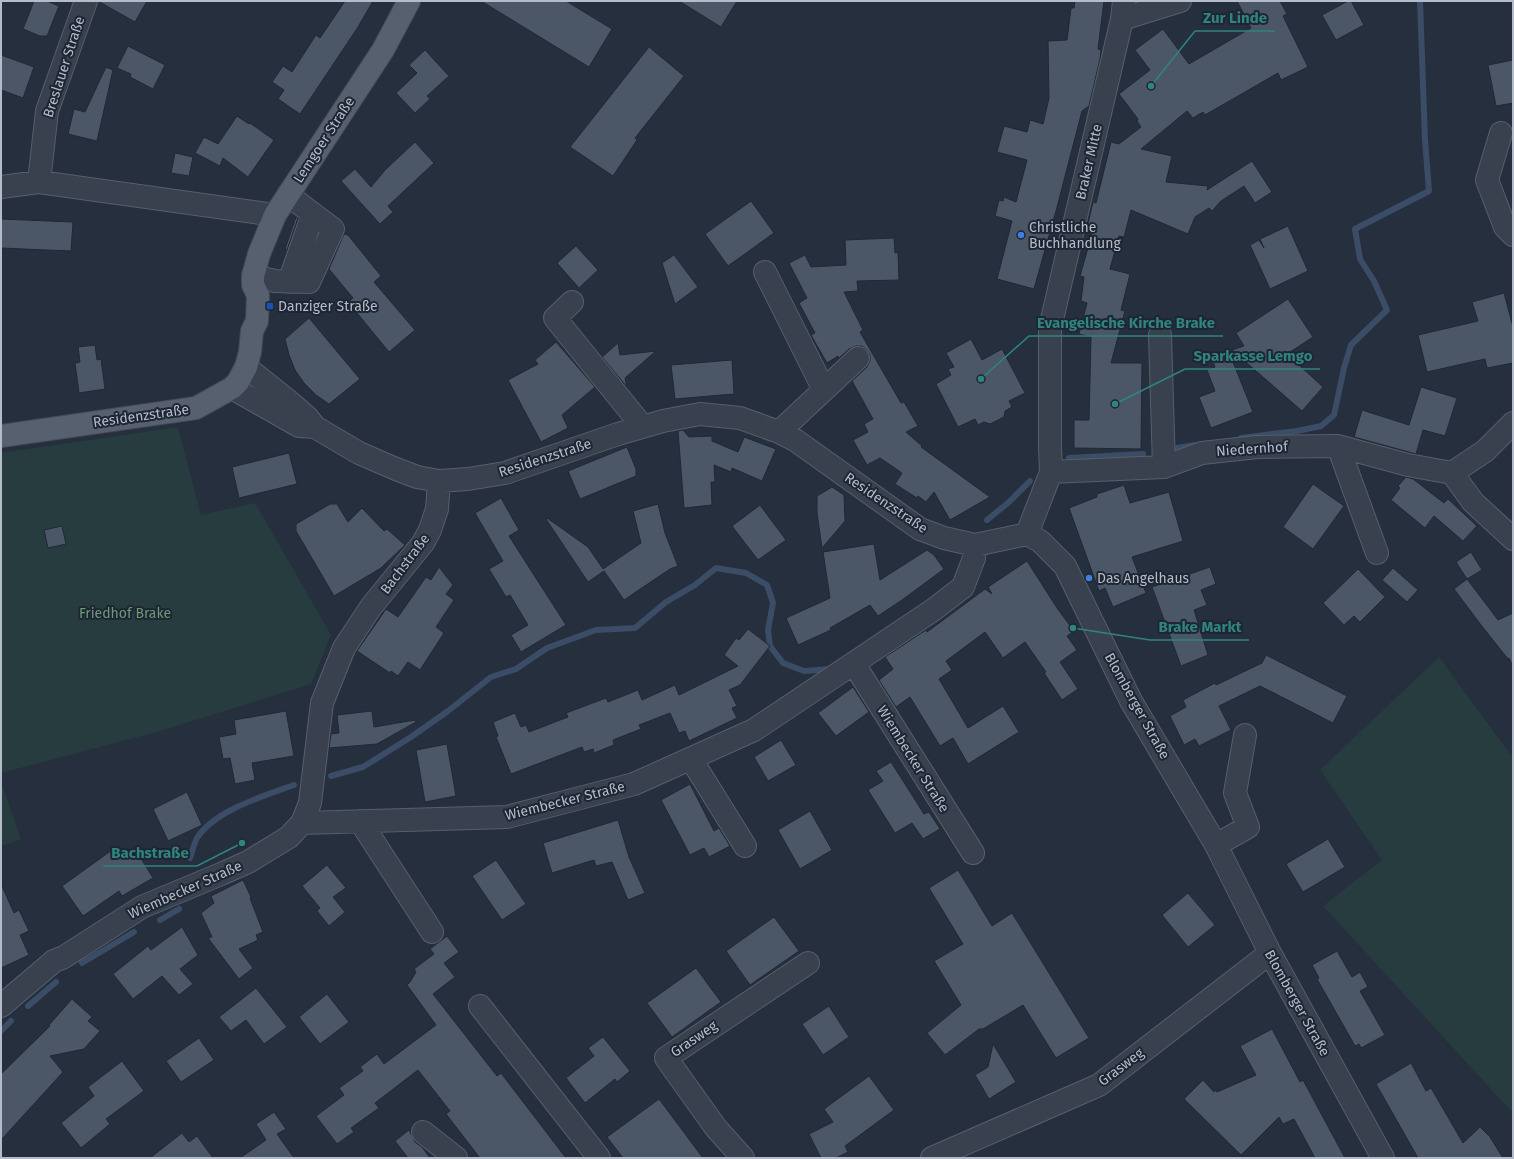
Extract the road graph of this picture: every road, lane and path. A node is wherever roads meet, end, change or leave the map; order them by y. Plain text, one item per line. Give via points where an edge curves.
1 (86, 1) edge
2 (409, 1) edge
3 (1180, 1) edge
4 (1123, 10) edge
5 (1501, 133) dead end
6 (39, 182) junction
7 (1, 187) edge
8 (288, 195) junction
9 (275, 215) junction
10 (1513, 235) edge
11 (765, 272) dead end
12 (253, 280) junction
13 (572, 302) dead end
14 (1160, 335) dead end
15 (858, 358) dead end
16 (246, 367) junction
17 (232, 388) junction
18 (824, 390) junction
19 (1513, 423) edge
20 (315, 427) junction
21 (643, 427) junction
22 (779, 432) junction
23 (1, 436) edge
24 (1338, 446) junction
25 (1164, 467) junction
26 (1051, 472) junction
27 (1452, 473) junction
28 (440, 481) junction
29 (1028, 534) junction
30 (1513, 539) edge
31 (975, 545) junction
32 (1377, 553) dead end
33 (854, 664) junction
34 (1245, 735) dead end
35 (691, 759) junction
36 (360, 821) junction
37 (302, 823) junction
38 (1216, 845) junction
39 (745, 846) dead end
40 (973, 854) dead end
41 (432, 932) dead end
42 (1270, 953) junction
43 (808, 963) dead end
44 (2, 1004) edge
45 (480, 1006) dead end
46 (423, 1132) dead end
47 (456, 1158) edge
48 (599, 1158) edge
49 (744, 1158) edge
50 (932, 1158) edge
51 (1383, 1158) edge

1 - 6 street, Breslauer Straße via 47,111
2 - 8 main road, Lemgoer Straße via 383,50
3 - 4 street
4 - 26 street, Braker Mitte via 1050,328
5 - 10 street via 1487,180 1505,226
6 - 7 street
6 - 9 street
8 - 9 main road, Lemgoer Straße
8 - 12 street via 333,229 309,282
9 - 12 main road, Lemgoer Straße via 259,254
11 - 18 street
12 - 16 main road, Lemgoer Straße via 258,295 257,321 252,331
13 - 21 street via 555,318
14 - 25 street
15 - 18 street
16 - 17 main road, Lemgoer Straße
16 - 20 street, Residenzstraße via 307,416
17 - 20 street, Residenzstraße via 298,426
17 - 23 main road, Residenzstraße via 196,408
18 - 22 street
19 - 27 street via 1485,452
20 - 28 street, Residenzstraße via 359,453 396,469
21 - 22 street, Residenzstraße via 700,414 740,418
21 - 28 street, Residenzstraße via 505,473
22 - 31 street, Residenzstraße via 796,440 920,529
24 - 25 street, Niedernhof via 1257,447 1202,453
24 - 27 street, Niedernhof via 1408,465
24 - 32 street
25 - 26 street, Niedernhof
26 - 29 street, Braker Mitte
27 - 30 street via 1474,502
28 - 37 street, Bachstraße via 437,509 423,543 371,607 344,648 322,703 310,803
29 - 31 street, Residenzstraße
29 - 38 street, Blomberger Straße via 1040,541 1065,566 1131,701
31 - 33 street, Wiembecker Straße via 974,558 963,587 934,610
33 - 35 street, Wiembecker Straße via 754,730
33 - 40 street, Wiembecker Straße
34 - 38 street via 1235,793 1248,827
35 - 36 street, Wiembecker Straße via 634,784 507,817
35 - 39 street
36 - 37 street, Wiembecker Straße
36 - 41 street
37 - 44 street, Wiembecker Straße via 289,837 248,862 142,907 54,961
38 - 42 street, Blomberger Straße
42 - 50 street, Grasweg via 1099,1084
42 - 51 street, Blomberger Straße
43 - 49 street, Grasweg via 666,1058 716,1128
45 - 48 street
46 - 47 street

